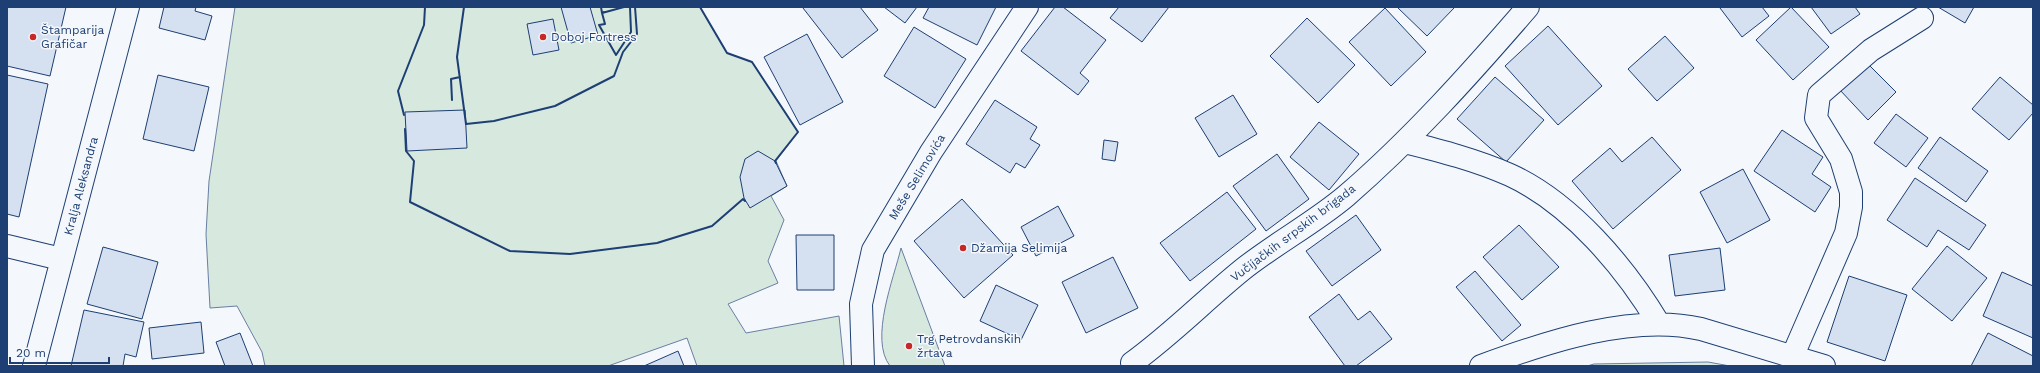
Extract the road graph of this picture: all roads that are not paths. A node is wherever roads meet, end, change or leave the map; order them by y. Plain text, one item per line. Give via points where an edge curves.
1 (128, 7) edge
2 (1027, 7) edge
3 (1528, 7) edge
4 (1922, 18) dead end
5 (1405, 142) junction
6 (7, 246) edge
7 (61, 259) junction
8 (1659, 324) junction
9 (1793, 355) junction
10 (1130, 365) edge
11 (34, 366) edge
12 (863, 366) edge
13 (1481, 366) edge
14 (1824, 366) edge

1 - 7 street, Kralja Aleksandra
2 - 12 street, Meše Selimovića via 931,152 873,250 861,304
3 - 5 street, Vučijačkih srpskih brigada via 1488,54
4 - 9 street via 1871,50 1819,95 1816,118 1841,159 1851,192 1851,207 1846,233
5 - 8 street via 1461,157 1510,176 1543,194 1577,222 1622,271 1644,299
5 - 10 street, Vučijačkih srpskih brigada via 1344,197 1244,268 1208,297 1155,347
6 - 7 street
7 - 11 street, Kralja Aleksandra
8 - 9 street via 1694,328
8 - 13 street via 1602,331 1560,341
9 - 14 street

